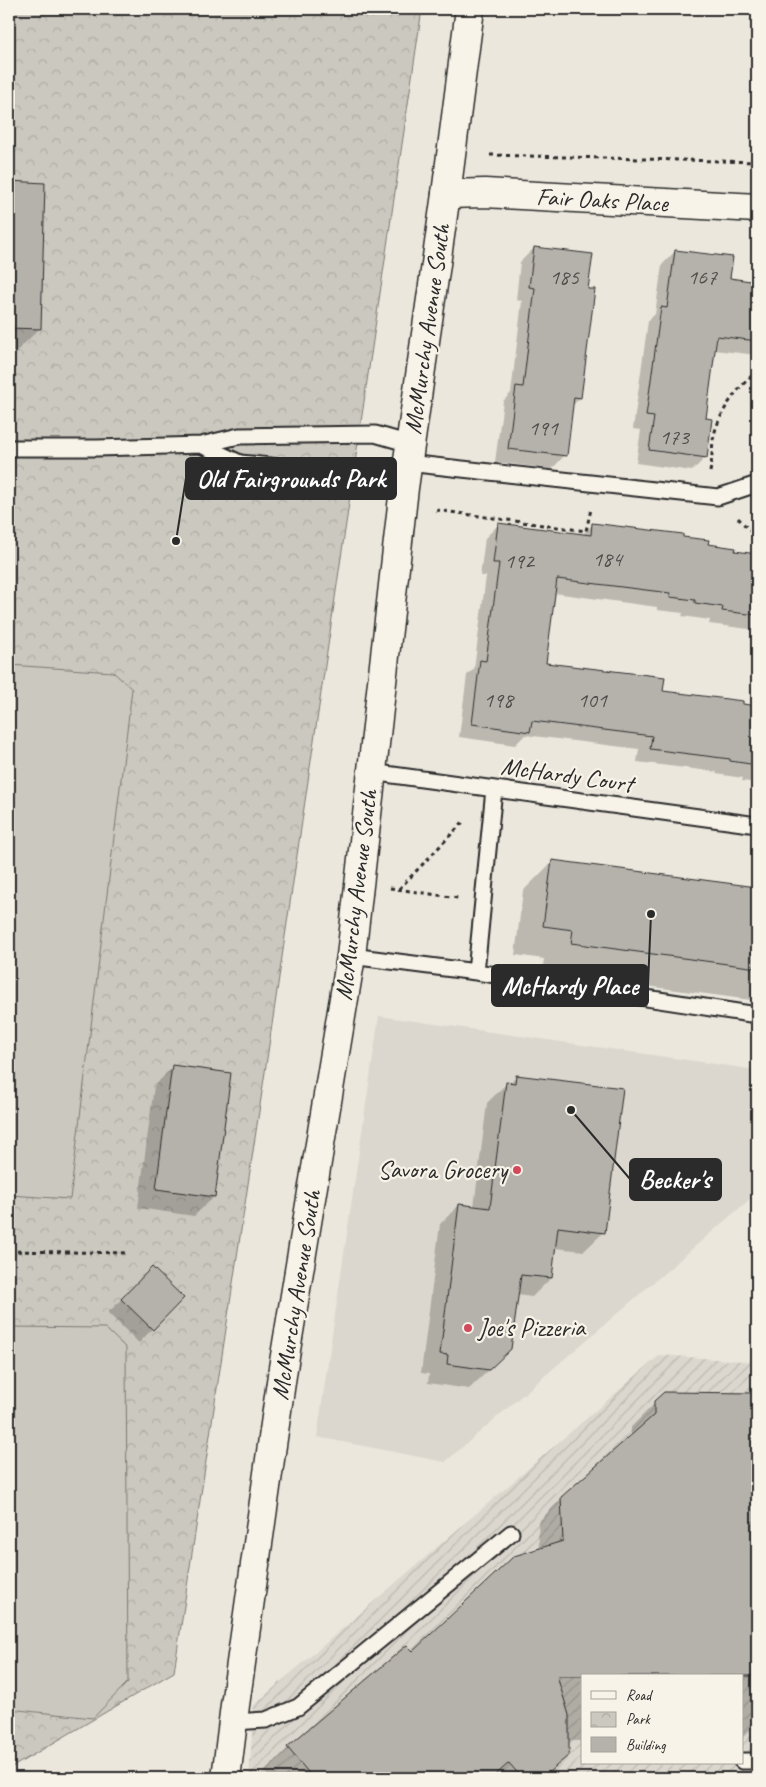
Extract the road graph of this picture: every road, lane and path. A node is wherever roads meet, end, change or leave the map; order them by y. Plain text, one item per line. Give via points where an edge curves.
1 (470, 9) edge
2 (490, 155) dead end
3 (757, 162) edge
4 (446, 194) junction
5 (757, 208) edge
6 (757, 372) edge
7 (201, 445) junction
8 (9, 448) edge
9 (407, 465) junction
10 (701, 471) dead end
11 (757, 484) edge
12 (592, 506) dead end
13 (436, 510) dead end
14 (736, 515) dead end
15 (757, 538) edge
16 (371, 772) junction
17 (494, 789) junction
18 (757, 825) edge
19 (382, 887) dead end
20 (399, 889) junction
21 (483, 901) junction
22 (351, 956) junction
23 (476, 972) junction
24 (757, 1015) edge
25 (9, 1251) edge
26 (129, 1253) dead end
27 (511, 1533) dead end
28 (233, 1722) junction
29 (744, 1761) edge
30 (757, 1761) edge
31 (226, 1778) edge

1 - 4 street, McMurchy Avenue South
2 - 3 path
4 - 5 street, Fair Oaks Place via 485,193
4 - 9 street, McMurchy Avenue South
6 - 10 path via 746,380 726,407 714,438 710,472
7 - 8 lane
7 - 9 lane via 240,463 372,476
7 - 9 lane via 239,436 375,434
9 - 11 lane via 718,497
9 - 16 street, McMurchy Avenue South
12 - 13 path via 586,531
14 - 15 path
16 - 17 lane, McHardy Court
16 - 22 street, McMurchy Avenue South
17 - 18 lane, McHardy Court
17 - 20 path
17 - 21 lane
19 - 20 path
20 - 21 path
21 - 23 lane
22 - 23 lane
22 - 28 street, McMurchy Avenue South via 283,1368
23 - 24 lane
25 - 26 path
27 - 28 lane via 298,1707 266,1720
28 - 31 street, McMurchy Avenue South
29 - 30 lane

